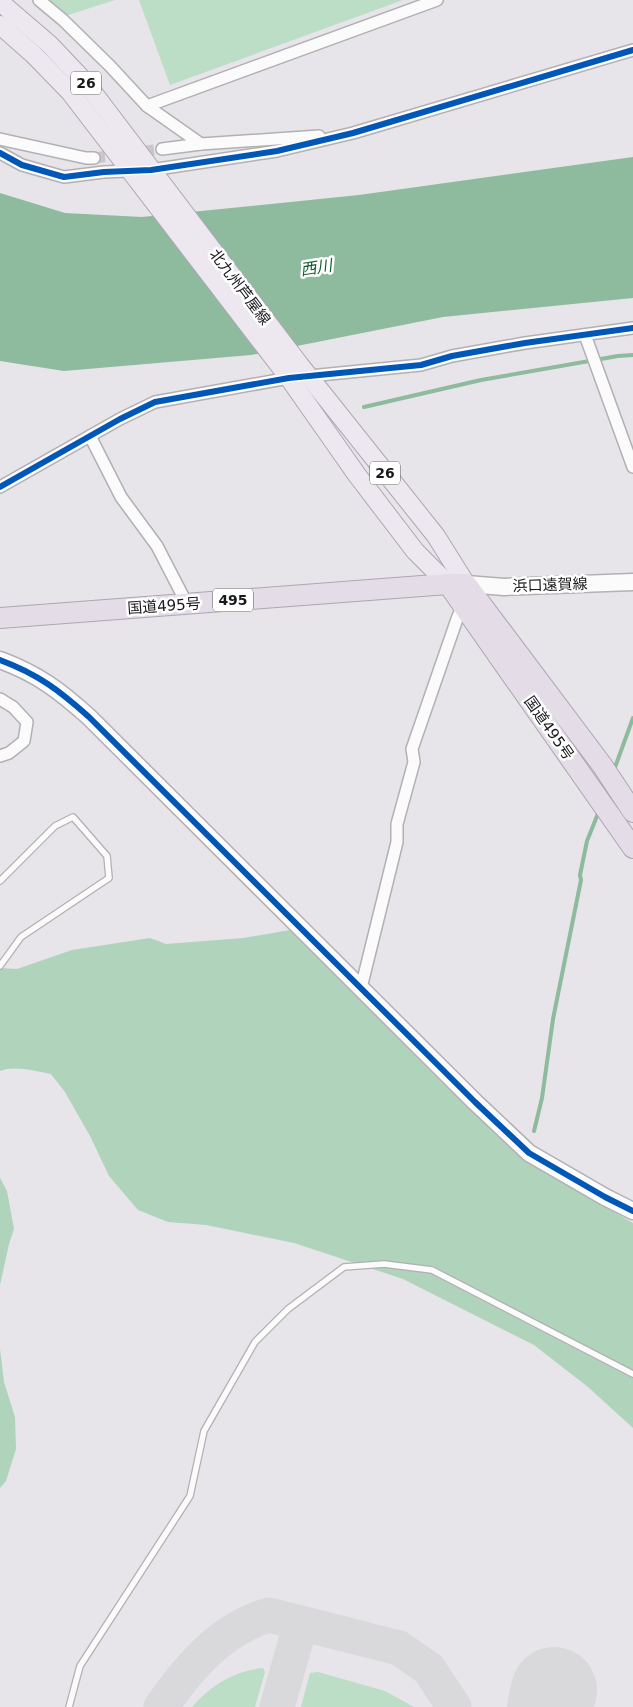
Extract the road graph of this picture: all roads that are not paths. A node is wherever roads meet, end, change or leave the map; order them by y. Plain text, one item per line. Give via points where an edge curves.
1 (39, 0) edge
2 (438, 0) edge
3 (0, 2) edge
4 (0, 25) edge
5 (633, 50) edge
6 (147, 106) junction
7 (353, 133) junction
8 (0, 139) edge
9 (201, 144) junction
10 (162, 149) tunnel mouth
11 (0, 153) edge
12 (94, 158) tunnel mouth
13 (145, 175) junction
14 (633, 328) edge
15 (585, 335) junction
16 (294, 371) junction
17 (90, 436) junction
18 (633, 467) edge
19 (0, 487) edge
20 (633, 582) edge
21 (457, 584) junction
22 (188, 604) junction
23 (463, 605) junction
24 (0, 618) edge
25 (0, 660) edge
26 (0, 698) edge
27 (0, 756) edge
28 (630, 806) edge
29 (633, 848) edge
30 (0, 881) edge
31 (0, 966) edge
32 (361, 988) junction
33 (633, 1211) edge
34 (633, 1374) edge
35 (69, 1707) edge

1 - 6 street via 110,66
2 - 6 street
3 - 13 main road, 北九州芦屋線 / 26 via 49,44 86,82
4 - 13 main road, 北九州芦屋線 / 26 via 70,92
5 - 7 street
6 - 9 street
7 - 9 street
7 - 13 street via 277,151
8 - 12 street
9 - 10 street
11 - 13 street via 22,164 64,177 104,172
13 - 16 main road, 北九州芦屋線 / 26
14 - 15 street
15 - 16 street via 452,356 421,365
15 - 18 street
16 - 17 street via 155,402
16 - 21 main road, 北九州芦屋線 / 26 via 436,536
16 - 21 main road, 北九州芦屋線 / 26 via 357,475 414,552
17 - 19 street
17 - 22 street via 121,497 157,546
20 - 21 street, 浜口遠賀線 via 504,587
21 - 22 highway, 国道495号 / 495
21 - 23 highway, 国道495号
21 - 28 highway, 国道495号 via 602,765
22 - 24 highway, 国道495号 / 495
23 - 29 highway, 国道495号
23 - 32 street via 412,749 414,762 397,824 397,842
25 - 32 street via 41,678 90,717
26 - 27 street via 27,722 24,740
30 - 31 lane via 55,826 73,817 107,856 110,878 21,937
32 - 33 street via 529,1153
34 - 35 lane via 432,1270 384,1264 344,1267 288,1309 254,1342 204,1431 190,1496 80,1666

